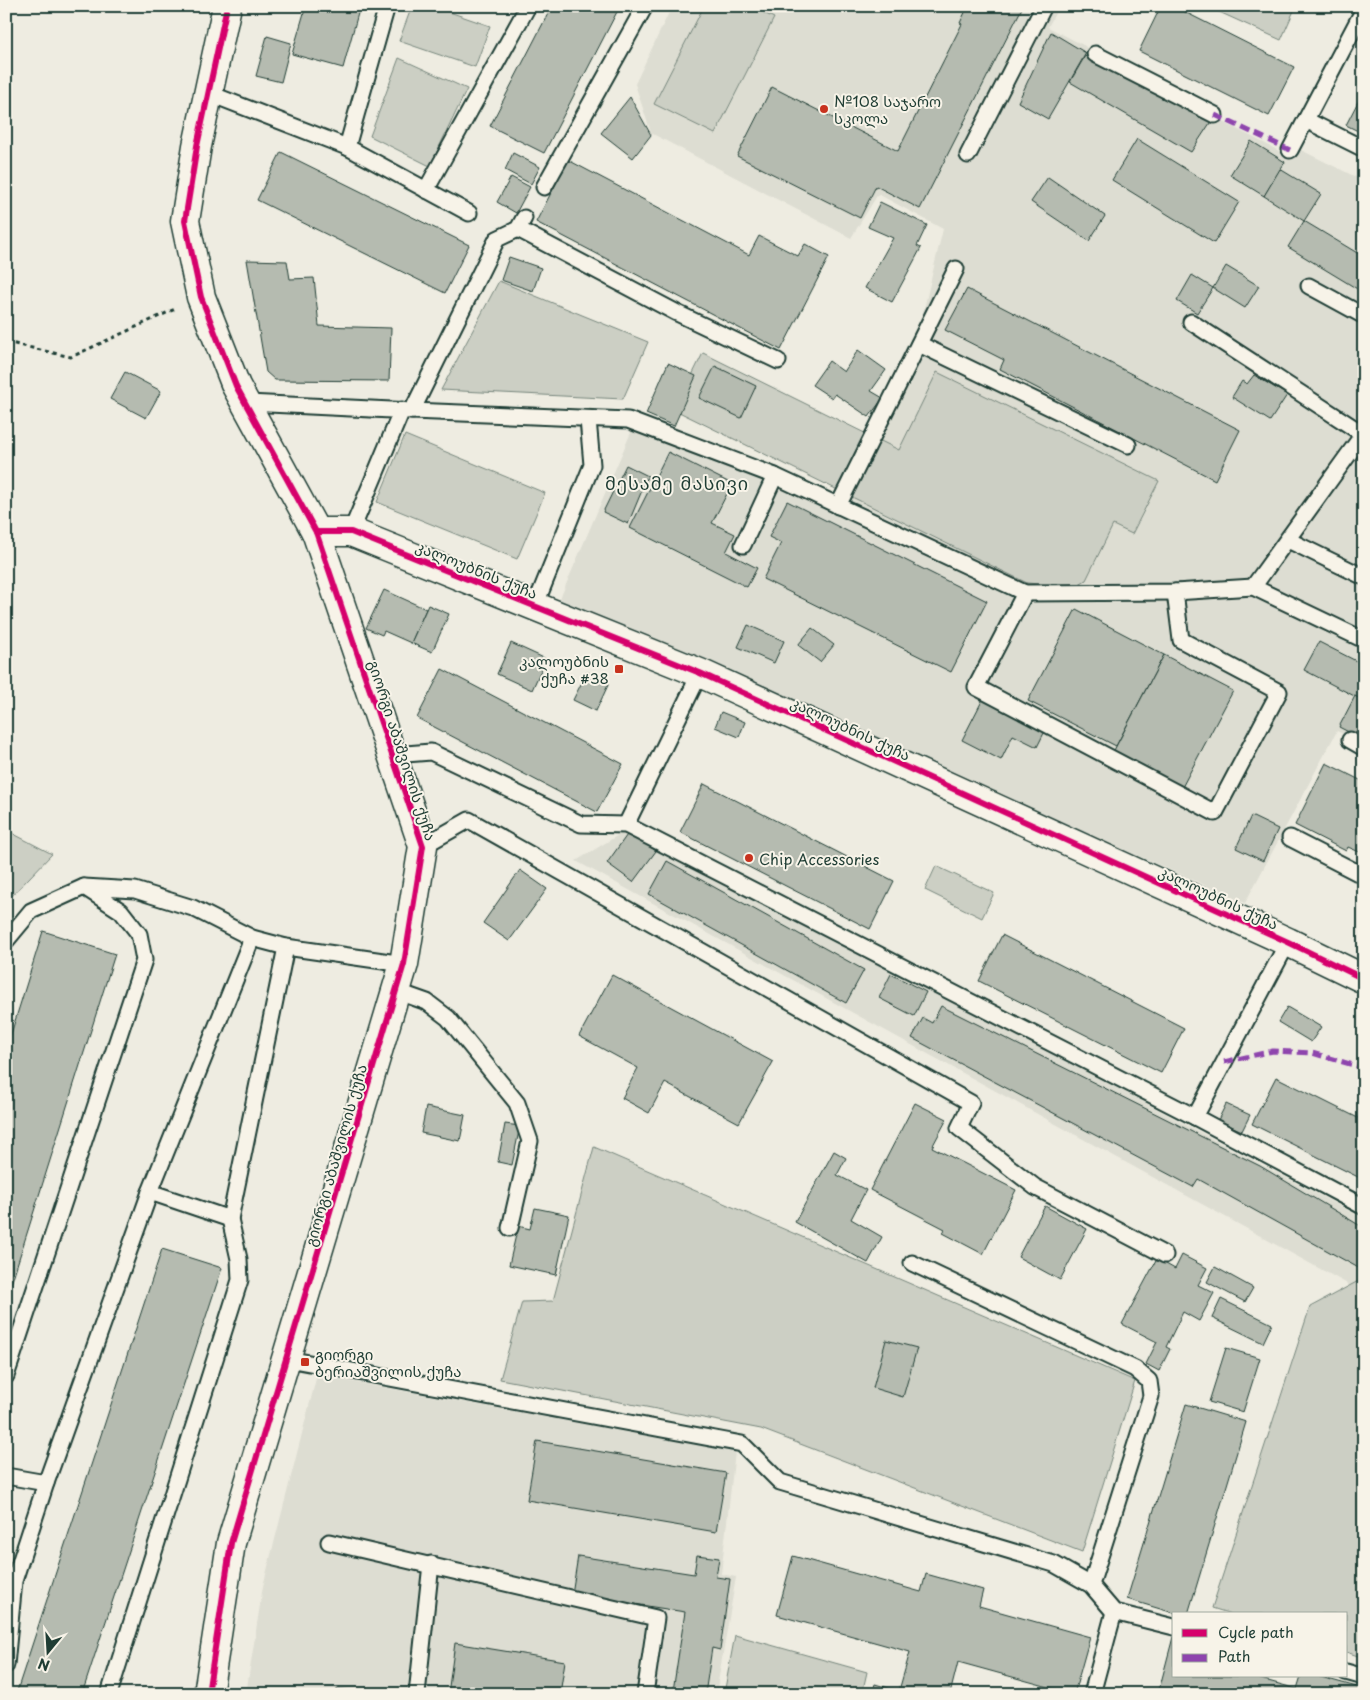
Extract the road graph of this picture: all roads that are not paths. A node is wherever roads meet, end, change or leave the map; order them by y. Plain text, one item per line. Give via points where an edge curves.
1 (227, 6) edge
2 (387, 6) edge
3 (528, 6) edge
4 (645, 6) edge
5 (1044, 6) edge
6 (1364, 9) edge
7 (1095, 54) dead end
8 (208, 93) junction
9 (1215, 115) dead end
10 (1306, 120) junction
11 (347, 147) junction
12 (1364, 149) edge
13 (1290, 150) dead end
14 (968, 155) dead end
15 (544, 187) dead end
16 (426, 190) junction
17 (469, 213) dead end
18 (956, 269) dead end
19 (1309, 286) dead end
20 (1364, 316) edge
21 (1191, 322) dead end
22 (919, 344) junction
23 (778, 361) dead end
24 (246, 403) junction
25 (407, 411) junction
26 (588, 419) junction
27 (1363, 433) edge
28 (1128, 445) dead end
29 (775, 476) junction
30 (838, 506) junction
31 (316, 532) junction
32 (351, 532) junction
33 (1288, 540) junction
34 (743, 545) dead end
35 (1364, 577) edge
36 (1253, 587) junction
37 (1175, 592) junction
38 (1025, 593) junction
39 (535, 606) junction
40 (1364, 640) edge
41 (700, 673) junction
42 (1350, 740) dead end
43 (1364, 748) edge
44 (393, 755) junction
45 (626, 825) junction
46 (1290, 838) dead end
47 (423, 846) junction
48 (1364, 876) edge
49 (84, 887) junction
50 (252, 938) junction
51 (6, 941) edge
52 (1288, 942) junction
53 (286, 947) junction
54 (404, 964) junction
55 (1364, 979) edge
56 (396, 991) junction
57 (1195, 1117) junction
58 (150, 1192) junction
59 (1364, 1207) edge
60 (230, 1219) junction
61 (510, 1228) dead end
62 (1165, 1255) dead end
63 (912, 1263) dead end
64 (288, 1359) junction
65 (6, 1376) edge
66 (6, 1476) edge
67 (46, 1483) junction
68 (329, 1542) dead end
69 (431, 1564) junction
70 (1091, 1585) junction
71 (1114, 1612) junction
72 (1172, 1626) edge
73 (6, 1665) edge
74 (1348, 1673) edge
75 (1364, 1677) edge
76 (110, 1694) edge
77 (208, 1694) edge
78 (417, 1694) edge
79 (645, 1694) edge
80 (1092, 1694) edge

1 - 8 street, გიორგი აბაშვილის ქუჩა
2 - 11 lane
3 - 16 lane
4 - 15 lane
5 - 14 lane
6 - 10 lane
7 - 9 lane
8 - 11 lane
8 - 24 street, გიორგი აბაშვილის ქუჩა via 185,221 200,297
10 - 12 lane
10 - 13 lane
11 - 16 lane
16 - 17 lane
18 - 22 lane
19 - 20 lane
21 - 27 lane
22 - 28 lane
22 - 30 lane
23 - 25 lane via 677,313 521,224 497,239
24 - 25 lane
24 - 31 street, გიორგი აბაშვილის ქუჩა
25 - 26 lane
25 - 32 lane
26 - 29 lane via 628,420
26 - 39 lane via 592,465
27 - 33 lane
29 - 30 lane
29 - 34 lane
30 - 38 lane
31 - 32 street, კალოუბნის ქუჩა
31 - 44 street, გიორგი აბაშვილის ქუჩა
32 - 39 street, კალოუბნის ქუჩა
33 - 35 lane
33 - 36 lane
36 - 37 lane
36 - 40 lane
37 - 38 lane
37 - 38 lane via 1181,640 1279,692 1215,813 976,687
39 - 41 street, კალოუბნის ქუჩა
41 - 45 lane
41 - 52 street, კალოუბნის ქუჩა
42 - 43 lane
44 - 45 lane via 431,752 581,824
44 - 47 street, გიორგი აბაშვილის ქუჩა
45 - 57 lane
46 - 48 lane
47 - 54 street, გიორგი აბაშვილის ქუჩა
47 - 62 lane via 469,820 971,1104 959,1128 1035,1187
49 - 50 lane via 134,890 193,908
49 - 51 lane via 31,911
49 - 65 lane via 120,911 139,934 144,960
50 - 53 lane
50 - 58 lane
52 - 55 street, კალოუბნის ქუჩა
52 - 57 lane
53 - 54 lane
53 - 60 lane
54 - 56 street, გიორგი აბაშვილის ქუჩა
56 - 61 lane via 427,1002 448,1018 517,1103 530,1141
56 - 64 street, გიორგი აბაშვილის ქუჩა
57 - 59 lane
58 - 60 lane
58 - 67 lane
60 - 76 lane via 240,1280
63 - 70 lane via 1135,1369 1149,1381 1150,1396
64 - 70 lane via 742,1444 780,1482 1054,1564
64 - 77 street, გიორგი აბაშვილის ქუჩა via 231,1543
66 - 67 lane
67 - 73 lane via 14,1581
68 - 69 lane
69 - 78 lane
69 - 79 lane via 656,1618
70 - 71 lane
71 - 72 lane
71 - 80 lane
74 - 75 lane

